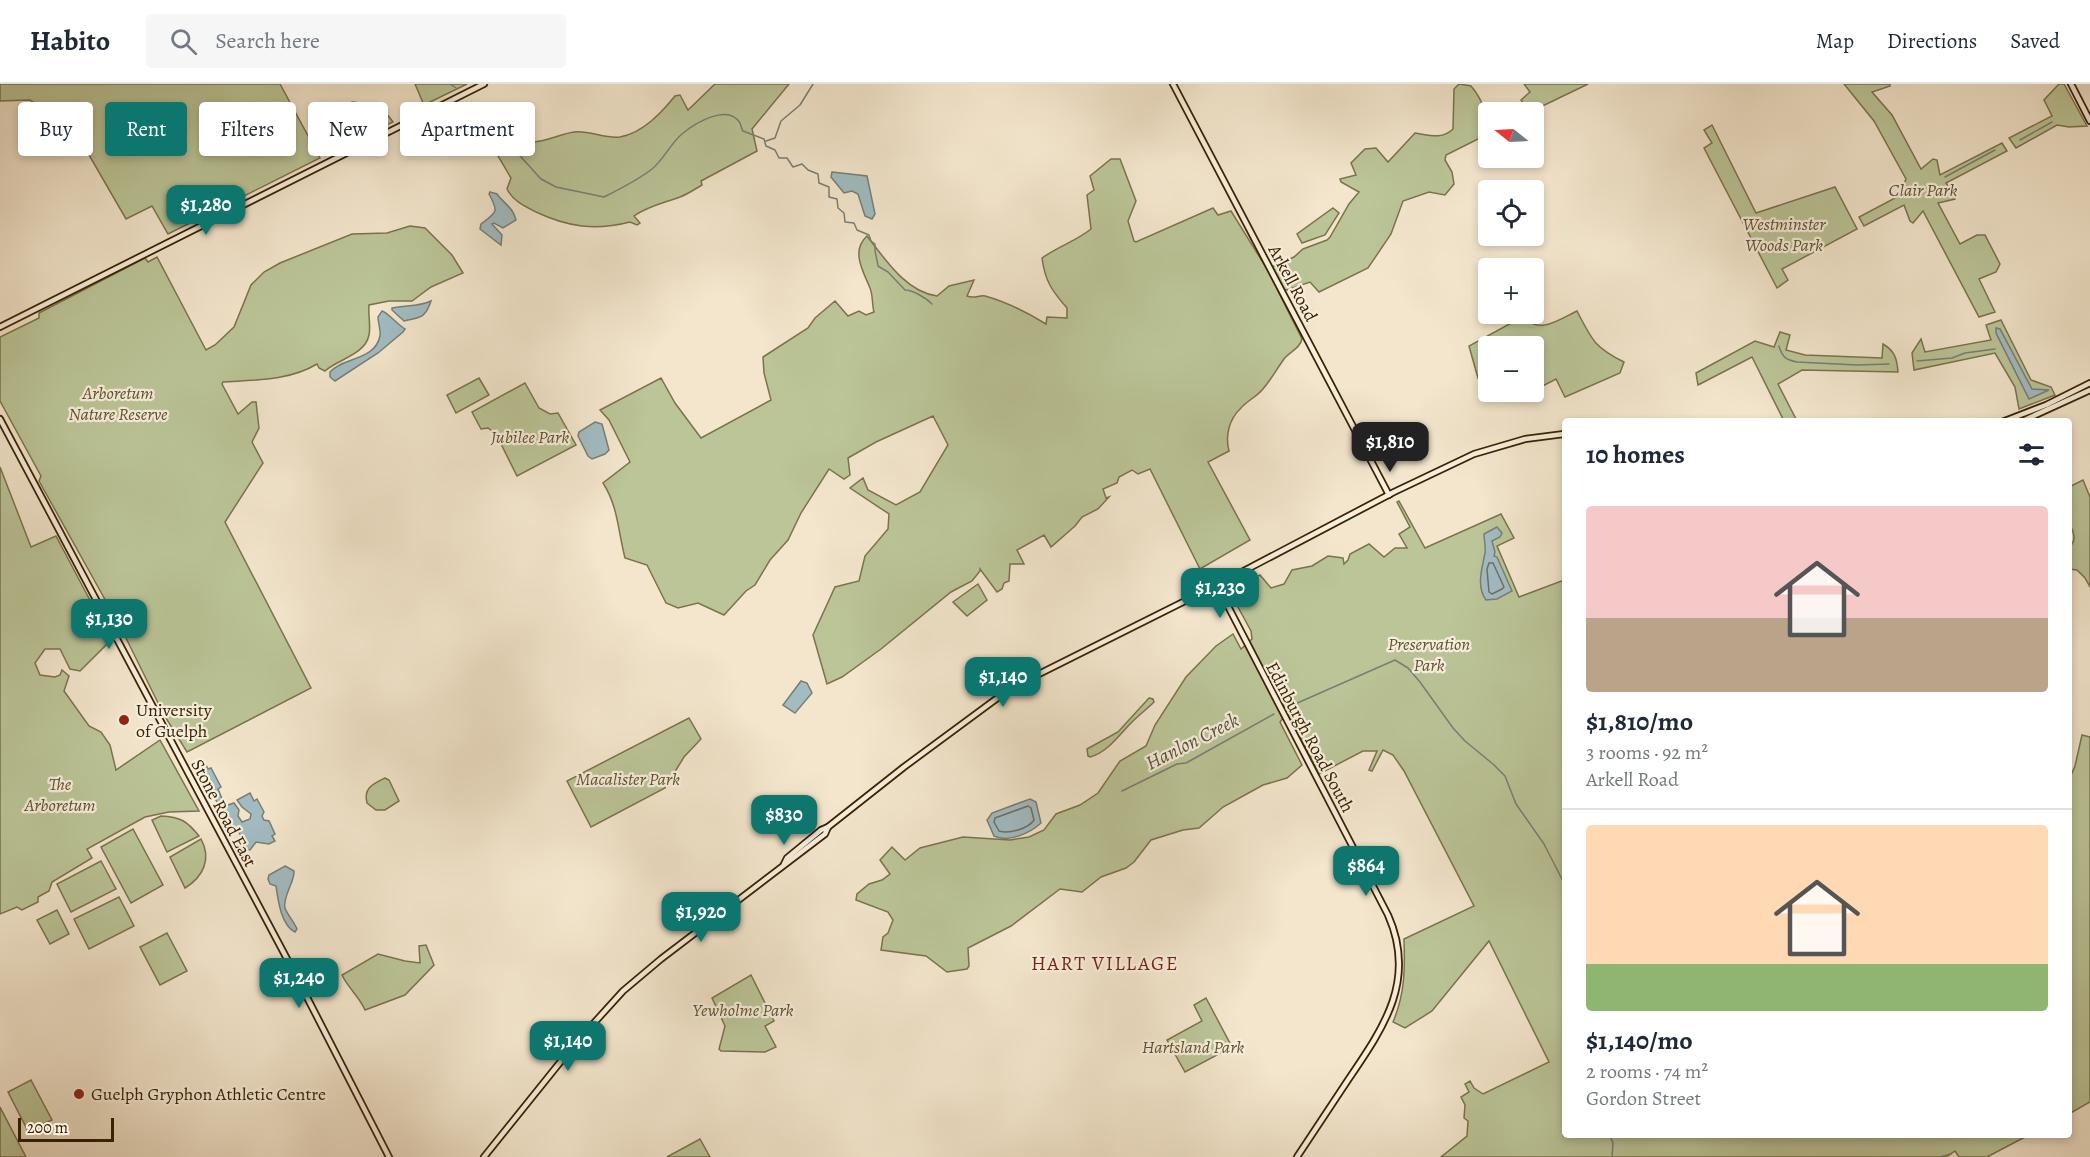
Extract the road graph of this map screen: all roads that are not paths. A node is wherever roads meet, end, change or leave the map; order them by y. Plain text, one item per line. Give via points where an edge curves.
1 (484, 84) edge
2 (1173, 84) edge
3 (2071, 84) edge
4 (2090, 121) edge
5 (0, 327) edge
6 (2090, 383) edge
7 (2090, 390) edge
8 (2012, 418) edge
9 (2029, 418) edge
10 (0, 419) edge
11 (1562, 434) edge
12 (1389, 495) junction
13 (1217, 585) junction
14 (389, 1157) edge
15 (483, 1157) edge
16 (1298, 1157) edge

1 - 5 main road
2 - 12 main road, Arkell Road
3 - 4 main road
6 - 8 main road
7 - 9 main road
10 - 14 main road, Stone Road East
11 - 12 main road via 1488,449
12 - 13 main road
13 - 15 main road via 1011,688 904,767 790,862 623,991
13 - 16 main road, Edinburgh Road South via 1388,915 1398,948 1397,988 1390,1012

